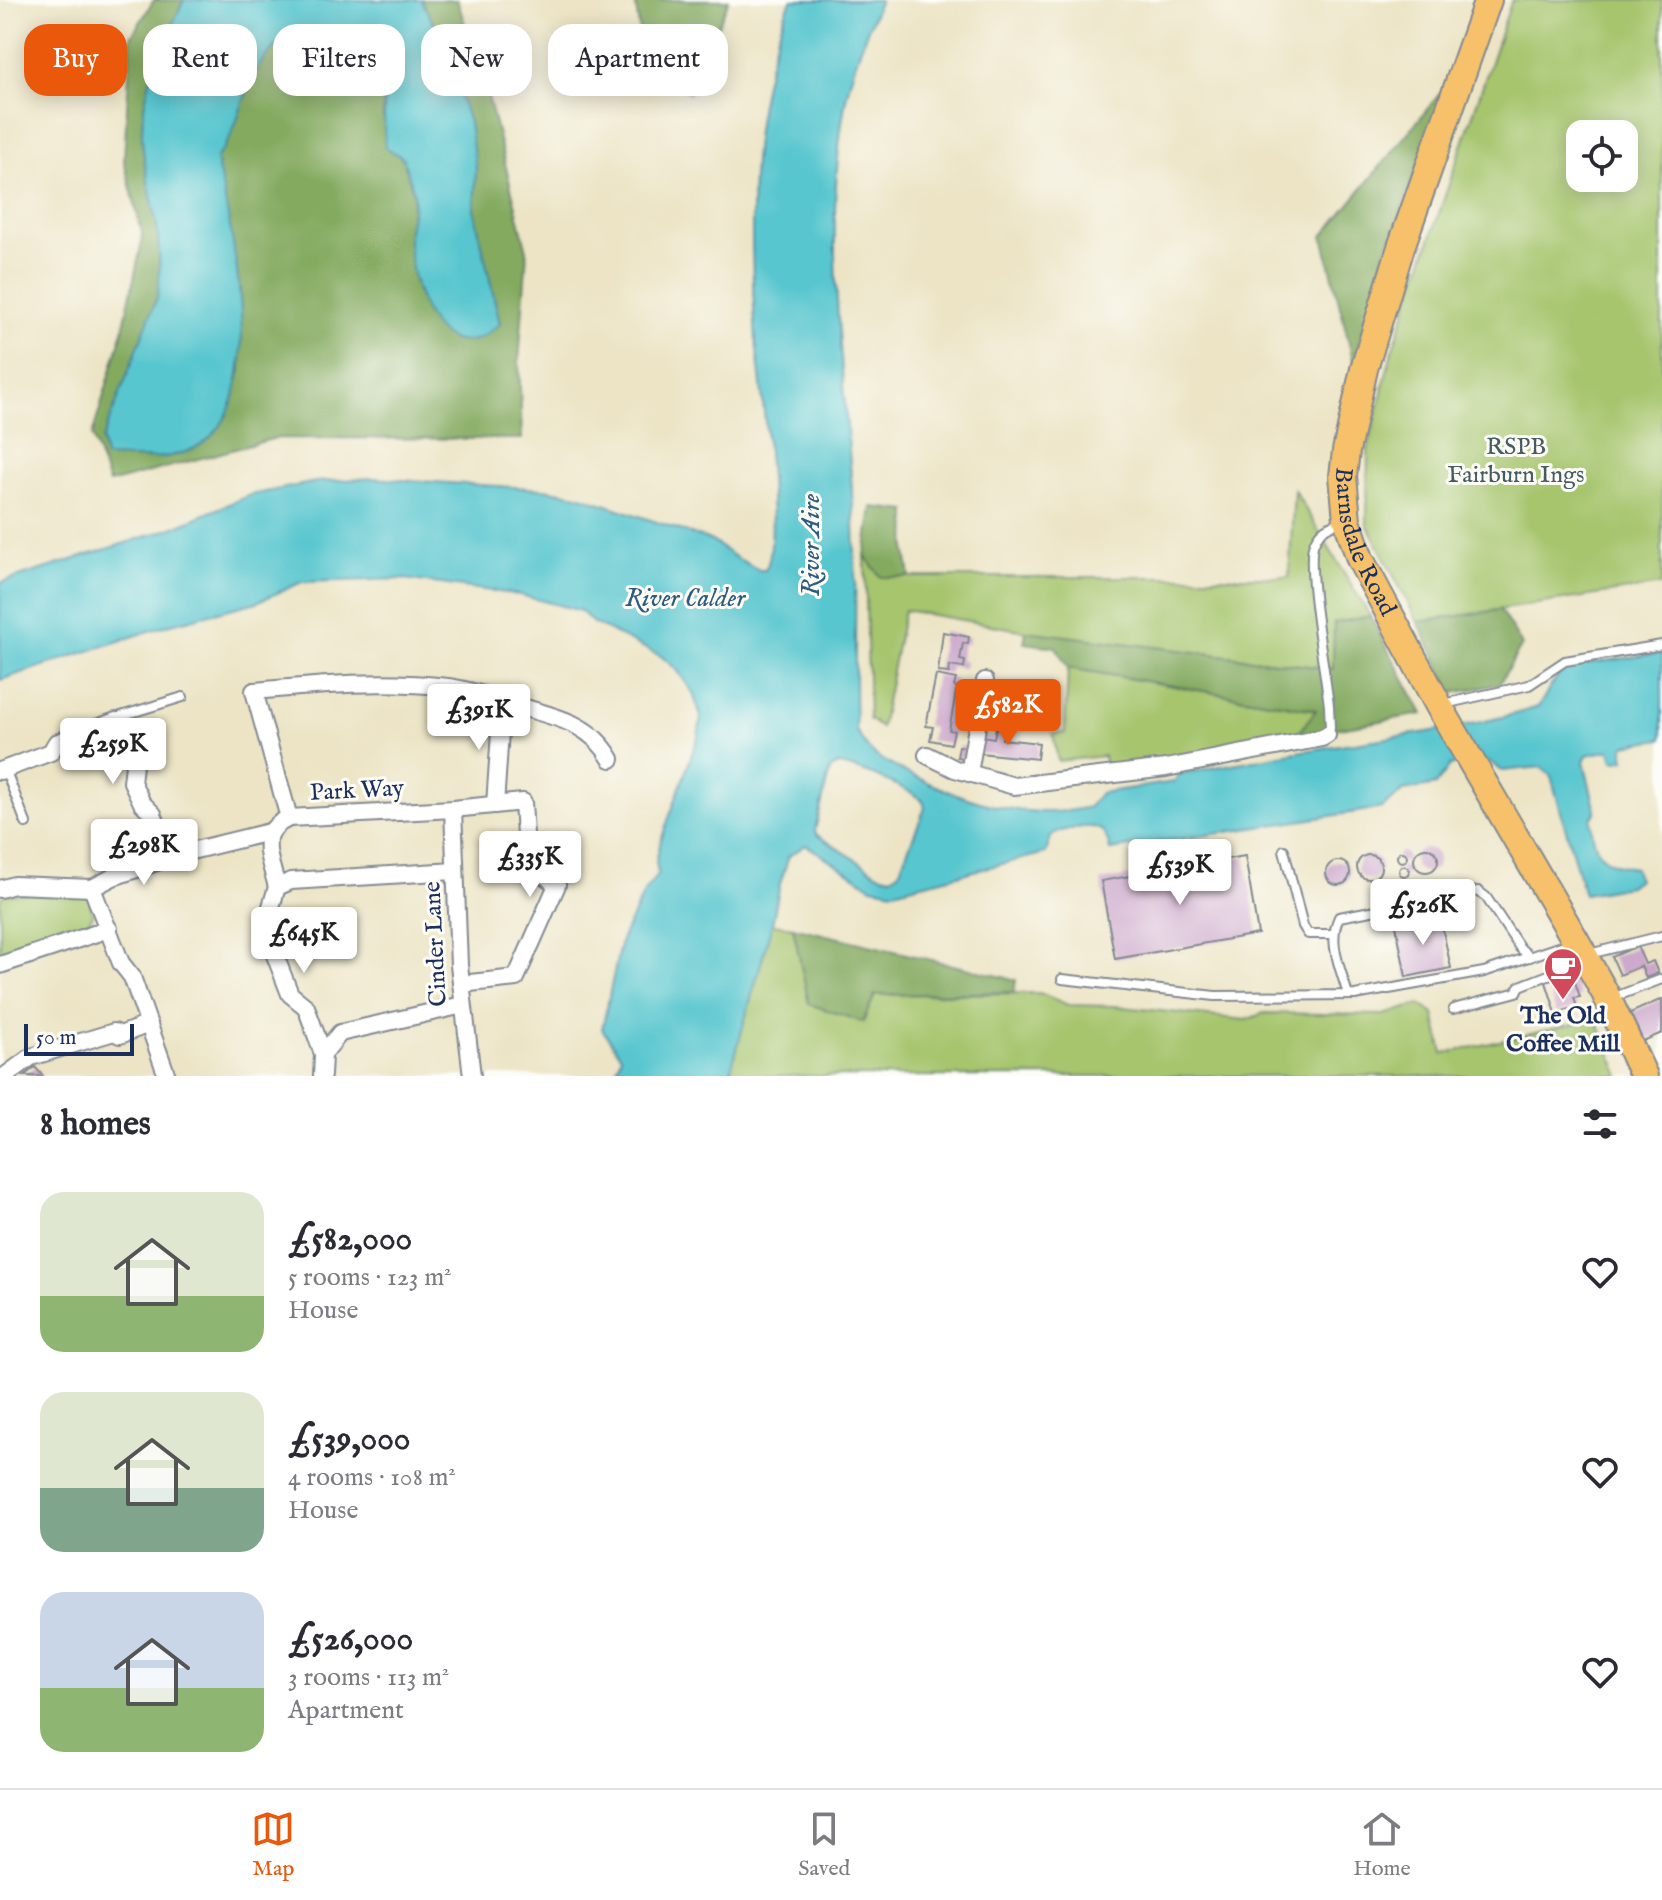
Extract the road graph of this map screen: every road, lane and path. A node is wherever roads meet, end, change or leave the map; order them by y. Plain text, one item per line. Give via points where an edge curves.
1 (1488, 0) edge
2 (1347, 520) junction
3 (1662, 645) edge
4 (985, 681) dead end
5 (183, 697) dead end
6 (502, 702) junction
7 (1443, 712) junction
8 (116, 721) junction
9 (1327, 735) joint
10 (927, 755) dead end
11 (611, 759) dead end
12 (3, 770) edge
13 (969, 773) junction
14 (495, 805) junction
15 (453, 809) junction
16 (289, 818) junction
17 (26, 823) dead end
18 (269, 832) junction
19 (1284, 850) dead end
20 (170, 857) junction
21 (455, 871) junction
22 (284, 884) junction
23 (92, 888) junction
24 (0, 889) edge
25 (109, 929) junction
26 (1333, 934) junction
27 (1662, 936) edge
28 (1582, 952) junction
29 (1530, 957) junction
30 (0, 965) edge
31 (1062, 979) dead end
32 (1662, 979) edge
33 (461, 984) junction
34 (1348, 995) junction
35 (1608, 999) junction
36 (463, 1005) junction
37 (1453, 1009) dead end
38 (149, 1024) junction
39 (323, 1054) junction
40 (1648, 1075) edge
41 (5, 1076) edge
42 (167, 1076) edge
43 (322, 1076) edge
44 (472, 1076) edge

1 - 2 main road, Barnsdale Road via 1364,369 1343,476
2 - 7 main road, Barnsdale Road via 1360,559
2 - 9 lane via 1322,530 1313,545 1311,570 1329,706
3 - 7 lane via 1565,661 1529,685
4 - 13 street
5 - 8 lane
6 - 11 street via 584,730 602,743
6 - 14 street
6 - 16 street via 451,687 349,682 254,691
7 - 28 main road, Barnsdale Road
8 - 12 street
8 - 20 street via 134,765 132,782 153,814
9 - 13 street via 1166,768 1055,782 1014,786
10 - 13 street
12 - 17 lane
14 - 15 street, Park Way
14 - 33 street, Park Way via 523,802 527,868 557,885 516,978
15 - 16 street, Park Way
15 - 21 street, Cinder Lane
16 - 18 street, Park Way
18 - 20 street, Park Way
18 - 22 street via 267,846
19 - 26 lane via 1303,926 1308,934
20 - 23 street, Park Way
21 - 22 street
21 - 33 street, Cinder Lane
22 - 39 street via 270,910 268,937 290,994 306,1007
23 - 24 street, Park Way
23 - 25 street
25 - 30 street
25 - 38 street
26 - 29 lane via 1339,917 1478,891
26 - 34 lane
27 - 28 lane
28 - 29 lane
28 - 35 main road, Barnsdale Road
28 - 37 lane via 1517,992
29 - 34 lane via 1484,972
31 - 34 lane via 1215,996
32 - 35 lane
33 - 36 street, Cinder Lane
35 - 40 main road, Barnsdale Road
36 - 39 street via 340,1033
36 - 44 street, Cinder Lane
38 - 41 street via 31,1057
38 - 42 street
39 - 43 street

